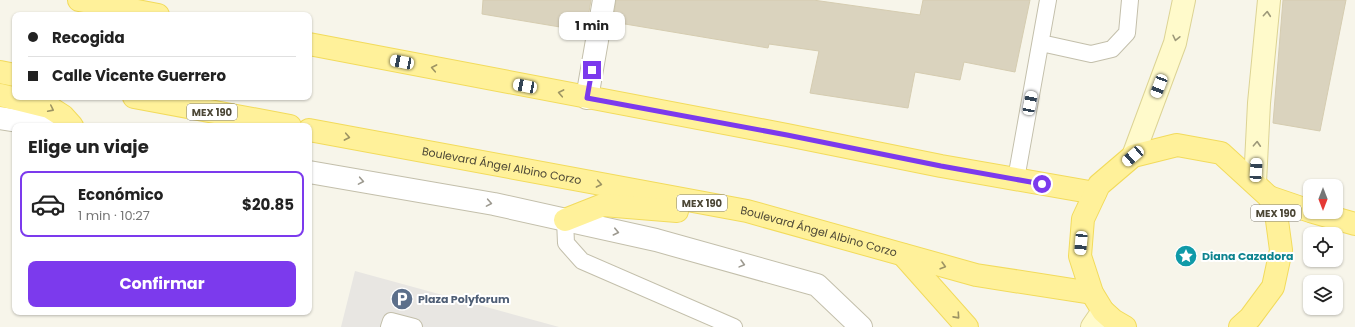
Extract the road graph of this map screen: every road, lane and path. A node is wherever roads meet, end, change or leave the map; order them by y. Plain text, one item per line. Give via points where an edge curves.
1 (80, 0) edge
2 (604, 0) edge
3 (1048, 0) edge
4 (1130, 0) edge
5 (1184, 0) edge
6 (1269, 0) edge
7 (142, 12) edge
8 (1041, 43) junction
9 (312, 45) edge
10 (0, 72) edge
11 (12, 74) edge
12 (0, 95) edge
13 (12, 98) edge
14 (587, 98) junction
15 (20, 100) edge
16 (150, 100) edge
17 (0, 118) edge
18 (31, 123) edge
19 (69, 123) edge
20 (274, 123) edge
21 (312, 131) edge
22 (1133, 156) junction
23 (312, 173) edge
24 (1016, 179) junction
25 (1262, 190) junction
26 (1095, 193) junction
27 (710, 204) junction
28 (1303, 208) edge
29 (1337, 219) edge
30 (565, 220) junction
31 (1355, 224) edge
32 (903, 255) junction
33 (1092, 293) junction
34 (1097, 319) edge
35 (389, 327) edge
36 (414, 327) edge
37 (734, 327) edge
38 (860, 327) edge
39 (967, 327) edge
40 (1125, 327) edge
41 (1240, 327) edge

1 - 7 main road
2 - 14 street
3 - 8 lane
4 - 8 lane via 1127,33 1112,49 1091,54
5 -> 22 main road via 1175,43
25 -> 6 main road via 1259,103
8 - 24 lane
14 -> 9 main road
10 - 11 main road
12 -> 13 main road
14 - 24 main road
15 -> 19 main road via 49,107
16 - 20 main road, MEX 190
17 - 18 street
21 -> 27 main road, Boulevard Ángel Albino Corzo / MEX 190
22 - 25 main road, MEX 190 via 1177,145 1221,153
22 - 26 main road, MEX 190 via 1099,185
23 -> 30 street via 494,204
24 - 26 main road
25 - 28 main road, MEX 190
25 - 41 main road, MEX 190 via 1276,213 1280,258 1272,287 1250,318
26 - 33 main road, MEX 190 via 1083,219 1080,256
27 - 30 main road via 678,211 603,205
27 - 32 main road, Boulevard Ángel Albino Corzo / MEX 190
29 - 31 main road, MEX 190
30 - 37 lane via 566,243 582,261
30 -> 38 street via 656,240 816,284
32 -> 33 main road, Boulevard Ángel Albino Corzo / MEX 190 via 976,275
32 -> 39 main road
33 - 34 main road, MEX 190
34 - 40 main road, MEX 190 via 1113,320
35 - 36 lane via 390,321

